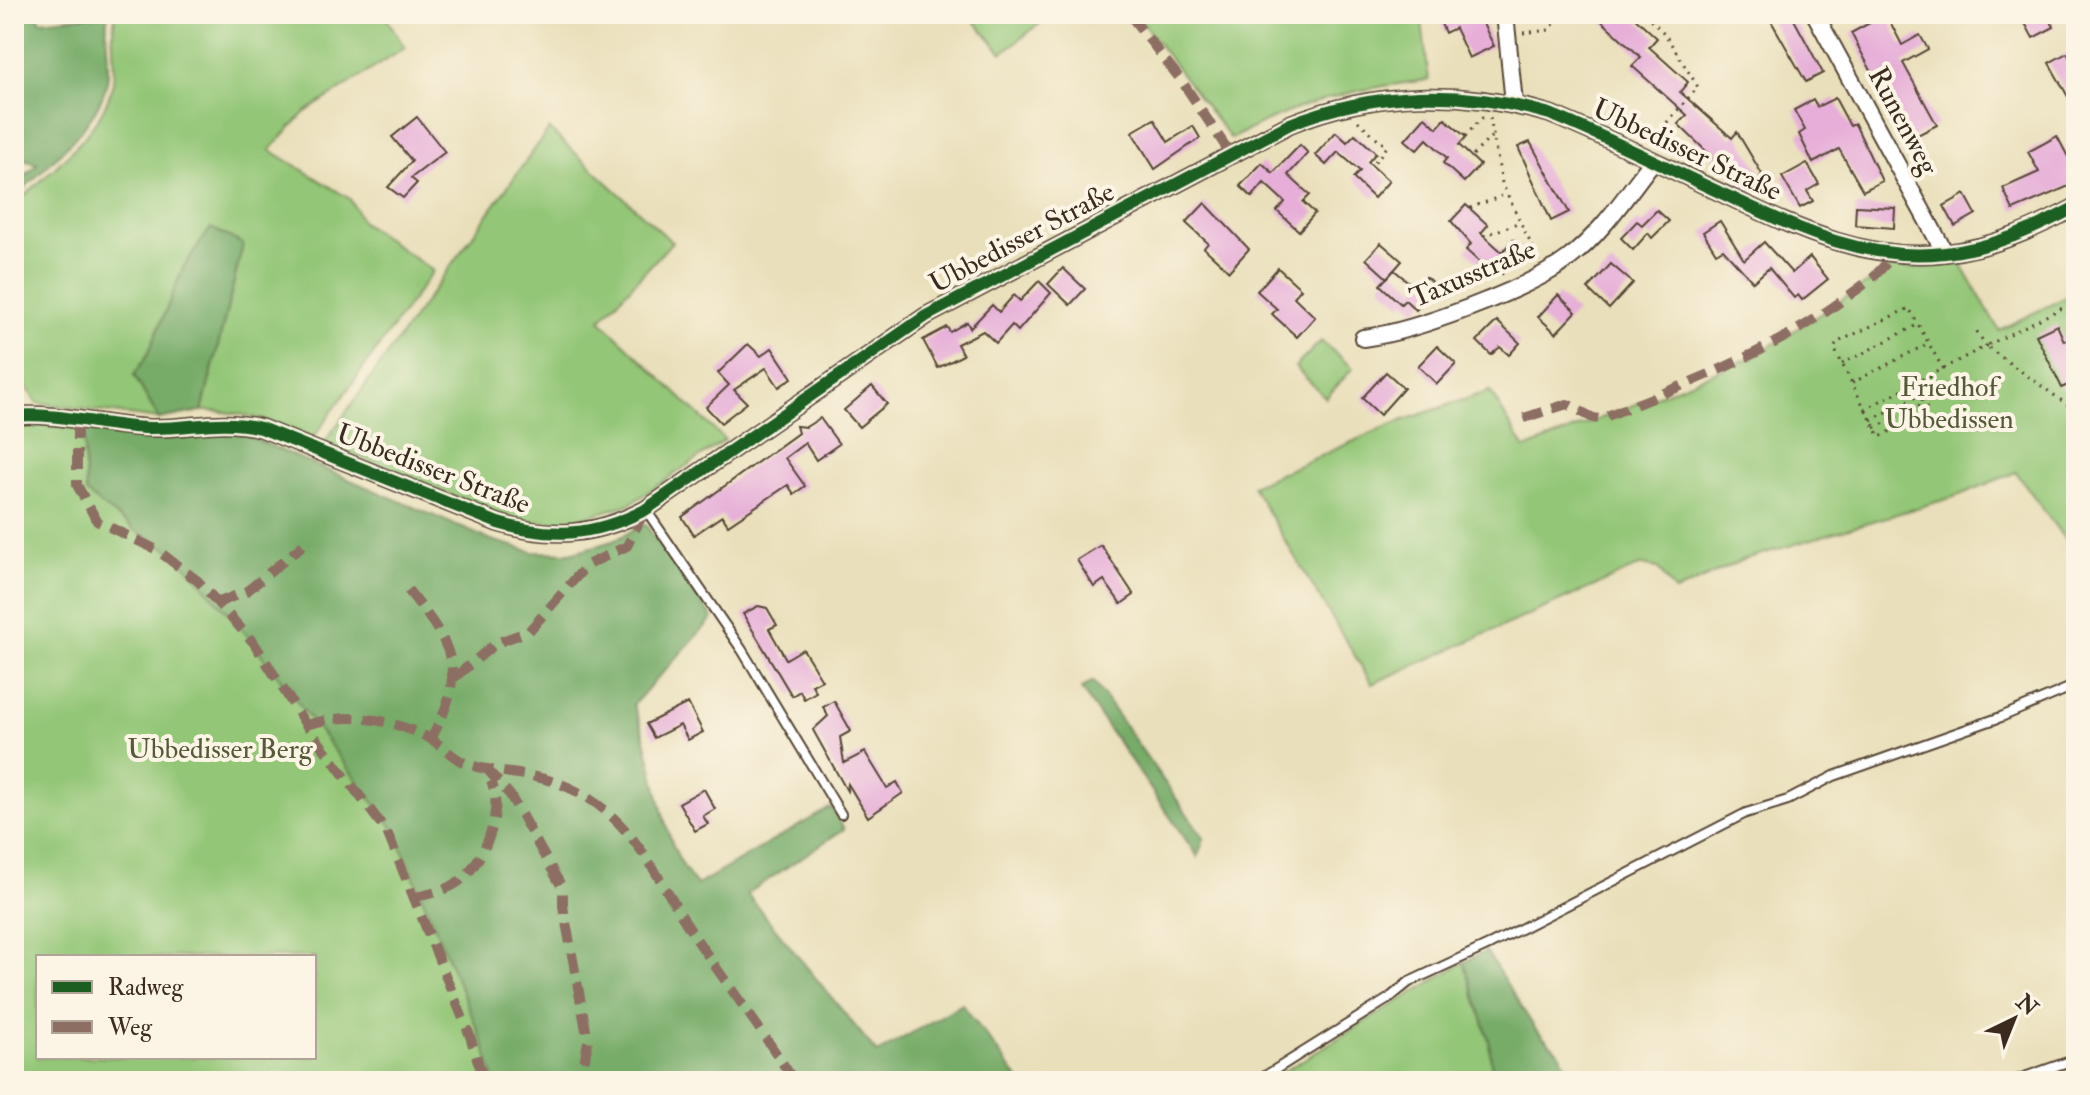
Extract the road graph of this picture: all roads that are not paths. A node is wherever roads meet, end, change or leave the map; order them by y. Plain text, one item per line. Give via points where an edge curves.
1 (1505, 14) edge
2 (1815, 14) edge
3 (1514, 103) junction
4 (1646, 158) junction
5 (2076, 207) edge
6 (1945, 253) junction
7 (1363, 338) dead end
8 (14, 416) edge
9 (645, 510) junction
10 (2076, 685) edge
11 (841, 814) dead end
12 (2076, 1059) edge
13 (1257, 1081) edge
14 (2013, 1081) edge

1 - 3 street
2 - 6 street, Runenweg
3 - 4 street, Ubbedisser Straße
3 - 9 street, Ubbedisser Straße via 1429,96 1348,105 1300,120 926,316
4 - 6 street, Ubbedisser Straße via 1837,244 1873,252
4 - 7 street, Taxusstraße via 1586,243 1545,273 1402,333
5 - 6 street, Ubbedisser Straße via 2046,229
8 - 9 street, Ubbedisser Straße via 151,428 239,423 530,532 600,530
9 - 11 lane via 742,650
10 - 13 lane via 1746,813 1409,982
12 - 14 lane

